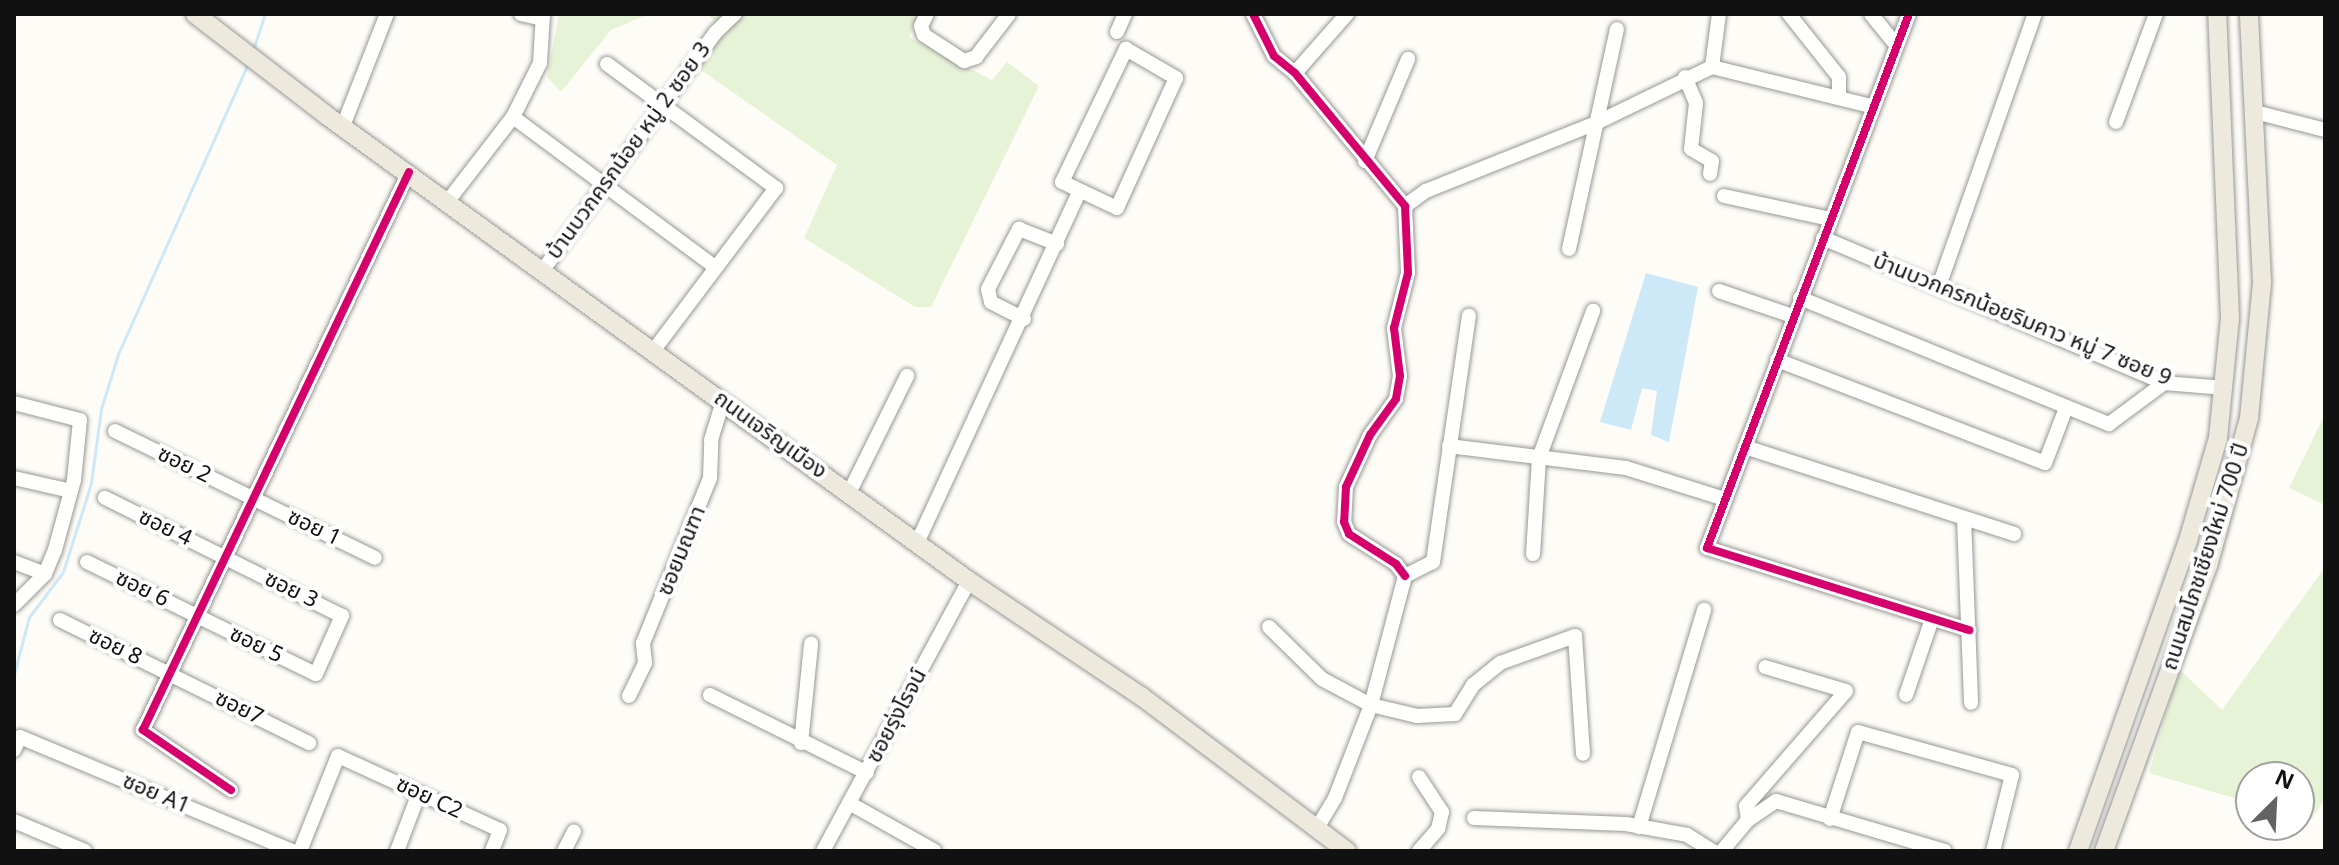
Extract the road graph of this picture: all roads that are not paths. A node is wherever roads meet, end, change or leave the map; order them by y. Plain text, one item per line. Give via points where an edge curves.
1 (195, 14) edge
2 (387, 14) edge
3 (521, 14) edge
4 (735, 14) edge
5 (1009, 14) edge
6 (1125, 14) edge
7 (1253, 14) edge
8 (1347, 14) edge
9 (1719, 14) edge
10 (1789, 14) edge
11 (1871, 14) edge
12 (1908, 14) edge
13 (2035, 14) edge
14 (2156, 14) edge
15 (2217, 14) edge
16 (2249, 14) edge
17 (926, 16) edge
18 (542, 17) edge
19 (1617, 29) dead end
20 (1117, 32) dead end
21 (1896, 45) junction
22 (1408, 59) dead end
23 (607, 64) dead end
24 (1712, 67) junction
25 (1295, 73) junction
26 (1685, 77) junction
27 (1839, 98) junction
28 (663, 105) junction
29 (1871, 106) junction
30 (2255, 112) junction
31 (513, 117) junction
32 (2116, 122) dead end
33 (1596, 123) junction
34 (343, 126) junction
35 (2325, 130) edge
36 (1365, 161) junction
37 (409, 172) junction
38 (1710, 174) dead end
39 (603, 187) junction
40 (1080, 191) junction
41 (1724, 196) dead end
42 (448, 201) junction
43 (1405, 206) junction
44 (1830, 219) junction
45 (1823, 238) junction
46 (1057, 244) junction
47 (1569, 249) dead end
48 (715, 267) junction
49 (543, 270) junction
50 (1939, 286) junction
51 (1719, 291) dead end
52 (1800, 298) junction
53 (1593, 311) dead end
54 (1469, 316) dead end
55 (1793, 316) junction
56 (1024, 319) junction
57 (654, 350) junction
58 (1777, 360) junction
59 (907, 376) dead end
60 (2164, 383) junction
61 (2225, 388) junction
62 (723, 401) junction
63 (14, 403) edge
64 (2066, 408) junction
65 (115, 431) dead end
66 (1449, 446) junction
67 (1745, 447) junction
68 (1539, 458) junction
69 (14, 478) edge
70 (71, 491) junction
71 (849, 493) junction
72 (105, 498) dead end
73 (253, 498) junction
74 (1725, 499) junction
75 (1964, 518) junction
76 (2014, 534) dead end
77 (917, 543) junction
78 (1533, 554) dead end
79 (225, 557) junction
80 (375, 558) dead end
81 (14, 562) edge
82 (87, 562) dead end
83 (45, 574) junction
84 (1405, 576) junction
85 (969, 581) junction
86 (14, 605) edge
87 (1704, 610) dead end
88 (197, 616) junction
89 (1932, 619) junction
90 (60, 620) dead end
91 (1269, 627) dead end
92 (1969, 630) junction
93 (811, 644) dead end
94 (1765, 667) dead end
95 (170, 674) junction
96 (316, 674) joint
97 (710, 695) dead end
98 (1906, 695) dead end
99 (629, 696) dead end
100 (1971, 703) dead end
101 (1371, 705) junction
102 (17, 743) edge
103 (309, 743) dead end
104 (801, 743) junction
105 (1583, 754) dead end
106 (867, 773) junction
107 (1419, 777) dead end
108 (2101, 785) junction
109 (231, 790) dead end
110 (419, 793) junction
111 (2126, 793) junction
112 (849, 803) junction
113 (1474, 818) dead end
114 (1830, 819) junction
115 (1748, 820) junction
116 (14, 821) edge
117 (1639, 827) junction
118 (1317, 828) junction
119 (574, 831) dead end
120 (85, 851) edge
121 (292, 851) edge
122 (300, 851) edge
123 (397, 851) edge
124 (492, 851) edge
125 (564, 851) edge
126 (823, 851) edge
127 (935, 851) edge
128 (1347, 851) edge
129 (1419, 851) edge
130 (1713, 851) edge
131 (1722, 851) edge
132 (1945, 851) edge
133 (1993, 851) edge
134 (2066, 851) edge
135 (2078, 851) edge
136 (2104, 851) edge
137 (2118, 851) edge

1 - 34 main road, ถนนเจริญเมือง
2 - 34 street
3 - 18 street
4 - 28 street, บ้านบวกครกน้อย หมู่ 2 ซอย 3
5 - 17 street via 976,57 964,61 924,35
6 - 20 street
7 - 25 street via 1262,40
8 - 25 street
9 - 24 street
10 - 27 street via 1839,77
11 - 21 street
12 - 21 street
13 - 50 street
14 - 32 street
15 - 61 main road, ถนนสมโภชเชียงใหม่ 700 ปี via 2230,318
16 - 30 main road, ถนนสมโภชเชียงใหม่ 700 ปี
18 - 31 street via 540,63
19 - 33 street
21 - 29 street
22 - 36 street
23 - 28 street
24 - 26 street
24 - 27 street
25 - 36 street
26 - 33 street
26 - 38 street via 1696,103 1691,149 1712,161
27 - 29 street
28 - 39 street, บ้านบวกครกน้อย หมู่ 2 ซอย 3
28 - 48 street via 776,188
29 - 44 street
30 - 35 street
30 - 111 main road, ถนนสมโภชเชียงใหม่ 700 ปี via 2262,282 2249,418 2208,566
31 - 39 street
31 - 42 street
33 - 43 street via 1426,191
33 - 47 street
34 - 37 main road, ถนนเจริญเมือง
36 - 43 street
37 - 42 main road, ถนนเจริญเมือง
37 - 73 street
39 - 48 street
39 - 49 street, บ้านบวกครกน้อย หมู่ 2 ซอย 3
40 - 40 street via 1117,208 1176,78 1126,49 1062,182
40 - 46 street
41 - 44 street
42 - 49 main road, ถนนเจริญเมือง
43 - 84 street via 1408,273 1394,328 1400,376 1396,399 1370,435 1346,487 1344,522 1349,534 1396,564
44 - 45 street
45 - 50 street, บ้านบวกครกน้อยริมคาว หมู่ 7 ซอย 9
45 - 52 street
46 - 56 street
46 - 56 street via 1019,229 988,289 991,302
48 - 57 street
49 - 57 main road, ถนนเจริญเมือง
50 - 60 street, บ้านบวกครกน้อยริมคาว หมู่ 7 ซอย 9
51 - 55 street
52 - 55 street
52 - 64 street
53 - 68 street
54 - 66 street
55 - 58 street
56 - 77 street
57 - 62 main road, ถนนเจริญเมือง
58 - 64 street via 2045,463
58 - 67 street
59 - 71 street
60 - 61 street, บ้านบวกครกน้อยริมคาว หมู่ 7 ซอย 9
60 - 64 street via 2109,424
61 - 108 main road, ถนนสมโภชเชียงใหม่ 700 ปี via 2218,438 2187,544
62 - 71 main road, ถนนเจริญเมือง
62 - 99 street, ซอยมณฑา via 711,440 710,478 643,643 645,663
63 - 70 street via 80,420
65 - 73 street, ซอย 2
66 - 68 street
66 - 84 street via 1433,562
67 - 74 street
67 - 75 street
68 - 74 street via 1626,468
68 - 78 street
69 - 70 street
70 - 83 street
71 - 77 main road, ถนนเจริญเมือง
72 - 79 street, ซอย 4
73 - 79 street
73 - 80 street, ซอย 1
74 - 89 street via 1707,548
75 - 76 street
75 - 92 street
77 - 85 main road, ถนนเจริญเมือง
79 - 88 street
79 - 96 street, ซอย 3 via 342,616
81 - 83 street
82 - 88 street, ซอย 6
83 - 86 street
84 - 101 street
85 - 106 street, ซอยรุ่งโรจน์
85 - 118 main road, ถนนเจริญเมือง via 1141,696
87 - 117 street
88 - 95 street
88 - 96 street, ซอย 5
89 - 92 street
89 - 98 street
90 - 95 street, ซอย 8
91 - 101 street via 1308,669
92 - 100 street
93 - 104 street
94 - 115 street via 1846,691 1746,806
95 - 103 street, ซอย7
95 - 109 street via 143,730
97 - 104 street
101 - 105 street via 1417,716 1455,714 1473,685 1500,663 1575,636
101 - 118 street via 1335,798
102 - 121 street, ซอย A1
104 - 106 street via 821,747
106 - 112 street, ซอยรุ่งโรจน์
107 - 129 street via 1442,812 1438,829
108 - 134 main road
108 - 135 main road, ถนนสมโภชเชียงใหม่ 700 ปี
110 - 122 street, ซอย C2 via 338,756
110 - 123 street
110 - 124 street, ซอย C2 via 500,830
111 - 136 main road, ถนนสมโภชเชียงใหม่ 700 ปี
111 - 137 main road
112 - 126 street, ซอยรุ่งโรจน์
112 - 127 street
113 - 117 street
114 - 115 street via 1776,801
114 - 132 street
114 - 133 street via 1858,732 2012,775
115 - 131 street
116 - 120 street
117 - 130 street via 1687,835
118 - 128 main road, ถนนเจริญเมือง
119 - 125 street

